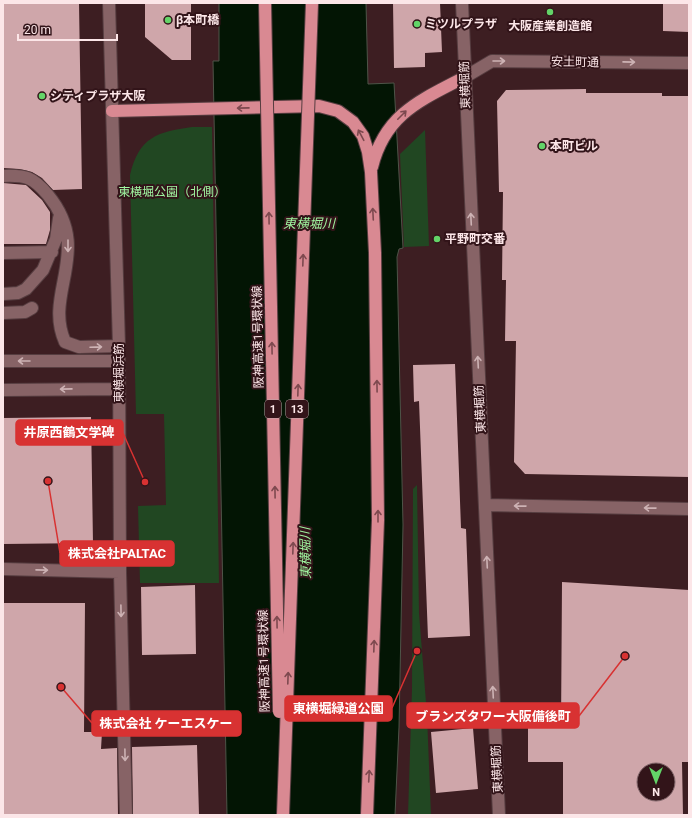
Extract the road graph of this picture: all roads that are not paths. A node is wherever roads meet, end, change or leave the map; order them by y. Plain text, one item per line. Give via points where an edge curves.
1 (108, 3) edge
2 (265, 3) edge
3 (312, 3) edge
4 (462, 3) edge
5 (689, 63) edge
6 (465, 77) junction
7 (112, 111) junction
8 (371, 172) junction
9 (3, 176) edge
10 (60, 212) junction
11 (52, 252) junction
12 (3, 253) edge
13 (3, 294) edge
14 (32, 308) dead end
15 (3, 313) edge
16 (119, 346) junction
17 (3, 361) edge
18 (119, 361) junction
19 (119, 388) junction
20 (3, 390) edge
21 (485, 505) junction
22 (689, 509) edge
23 (3, 570) edge
24 (120, 572) junction
25 (126, 815) edge
26 (282, 815) edge
27 (367, 815) edge
28 (499, 815) edge

1 - 7 street, 東横堀浜筋
26 -> 2 highway, 阪神高速1号環状線 / 1, bridge
26 -> 3 highway, 13, bridge
4 - 6 street, 東横堀筋
6 -> 5 street, 安土町通 via 492,61
8 -> 6 highway via 379,147 394,124 413,105
21 -> 6 street, 東横堀筋
8 -> 7 highway, bridge via 363,136 353,122 338,111 318,106
7 - 16 street, 東横堀浜筋
27 -> 8 highway via 378,520 375,253
9 - 10 street via 22,175 38,184
10 - 11 street
10 -> 16 street via 68,239 68,259 59,312 59,329 65,342 79,348
11 - 12 street
11 - 13 street via 43,270 26,290
14 - 15 street via 25,312
16 - 18 street, 東横堀浜筋
18 -> 17 street
18 - 19 street, 東横堀浜筋
19 -> 20 street
19 - 24 street, 東横堀浜筋
22 -> 21 street
28 -> 21 street, 東横堀筋
23 -> 24 street
24 -> 25 street, 東横堀浜筋

